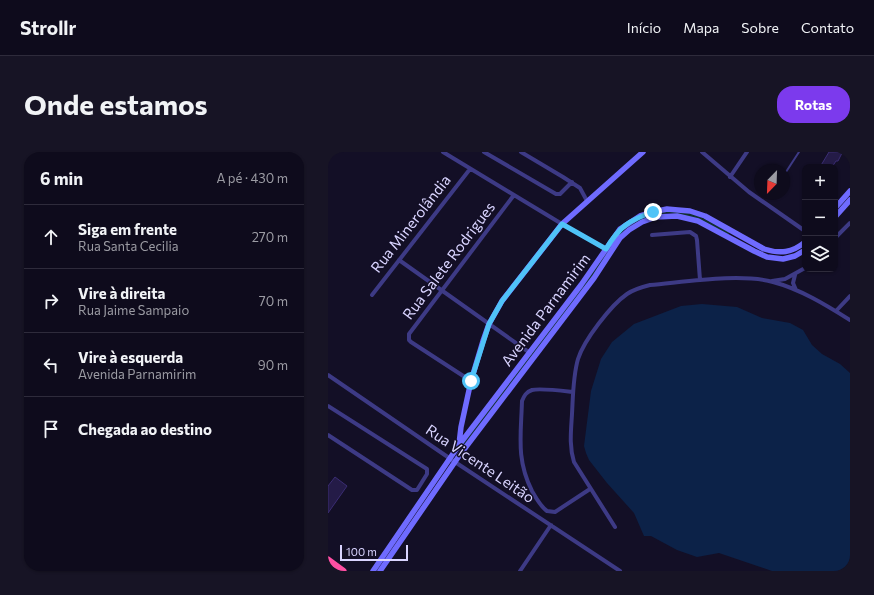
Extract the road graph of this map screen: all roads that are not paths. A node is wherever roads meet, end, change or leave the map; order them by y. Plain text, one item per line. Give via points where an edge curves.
1 (443, 152) edge
2 (484, 152) edge
3 (521, 152) edge
4 (643, 152) edge
5 (702, 152) edge
6 (747, 152) edge
7 (799, 152) edge
8 (790, 166) edge
9 (470, 168) junction
10 (730, 177) junction
11 (572, 182) junction
12 (850, 191) edge
13 (514, 195) junction
14 (850, 200) edge
15 (587, 201) junction
16 (838, 205) edge
17 (838, 213) edge
18 (850, 223) edge
19 (562, 224) junction
20 (802, 229) edge
21 (736, 234) junction
22 (652, 235) dead end
23 (837, 236) edge
24 (733, 240) junction
25 (802, 244) edge
26 (606, 249) junction
27 (802, 252) edge
28 (399, 260) junction
29 (802, 270) edge
30 (795, 275) junction
31 (700, 280) junction
32 (772, 281) junction
33 (797, 290) junction
34 (442, 291) junction
35 (372, 295) dead end
36 (850, 296) edge
37 (836, 311) junction
38 (850, 320) edge
39 (489, 324) junction
40 (530, 353) junction
41 (328, 376) edge
42 (471, 381) junction
43 (573, 392) junction
44 (328, 406) edge
45 (328, 435) edge
46 (459, 445) junction
47 (458, 456) junction
48 (452, 460) junction
49 (420, 486) junction
50 (428, 490) junction
51 (590, 490) junction
52 (551, 525) junction
53 (615, 527) dead end
54 (399, 539) junction
55 (328, 560) edge
56 (340, 569) edge
57 (348, 571) edge
58 (373, 571) edge
59 (380, 571) edge
60 (520, 571) edge
61 (620, 571) edge

1 - 9 street
2 - 11 street via 556,194 560,194
3 - 11 street
4 - 15 street
5 - 10 street
6 - 10 street
7 - 8 lane
9 - 13 street
9 - 28 street, Rua Minerolândia
10 - 20 street
11 - 15 street via 582,191
12 - 16 street
13 - 19 street
13 - 34 street, Rua Salete Rodrigues
14 - 17 street
15 - 19 street
18 - 23 street
19 - 26 street
19 - 39 street via 502,301
21 - 24 street
21 - 25 street, Avenida Parnamirim via 774,252 791,251
21 - 26 street, Avenida Parnamirim via 690,211 667,210 640,216 630,222 620,229
22 - 31 street via 690,232 694,234 697,240
24 - 27 street, Avenida Parnamirim via 774,258 790,258
24 - 47 street, Avenida Parnamirim via 698,221 677,216 649,219 629,230 620,238 594,278
26 - 40 street, Avenida Parnamirim
28 - 34 street
28 - 35 street, Rua Minerolândia
29 - 30 street
30 - 32 street
30 - 33 street via 793,283
31 - 32 street via 746,278
31 - 43 street via 650,285 634,290 619,300 583,346 578,359
32 - 33 street
33 - 37 street
34 - 39 street
34 - 42 street, Rua Salete Rodrigues via 410,332 409,340
36 - 37 street
37 - 38 street
39 - 40 street
39 - 42 street
40 - 46 street, Avenida Parnamirim
41 - 48 street, Rua Vicente Leitão
42 - 46 street
43 - 51 street via 571,452
43 - 51 street via 534,390 527,393 522,401 520,453 526,477 536,498 547,511 555,512
44 - 49 street via 427,469
45 - 49 street via 412,490
46 - 47 street
46 - 48 street, Avenida Parnamirim
47 - 48 street, Avenida Parnamirim
48 - 50 street, Avenida Parnamirim
48 - 52 street, Rua Vicente Leitão
48 - 54 street, Avenida Parnamirim
49 - 50 street
50 - 54 street, Avenida Parnamirim
51 - 53 street
52 - 60 street
52 - 61 street, Rua Vicente Leitão
54 - 58 street, Avenida Parnamirim
54 - 59 street, Avenida Parnamirim
55 - 56 highway
56 - 57 street

